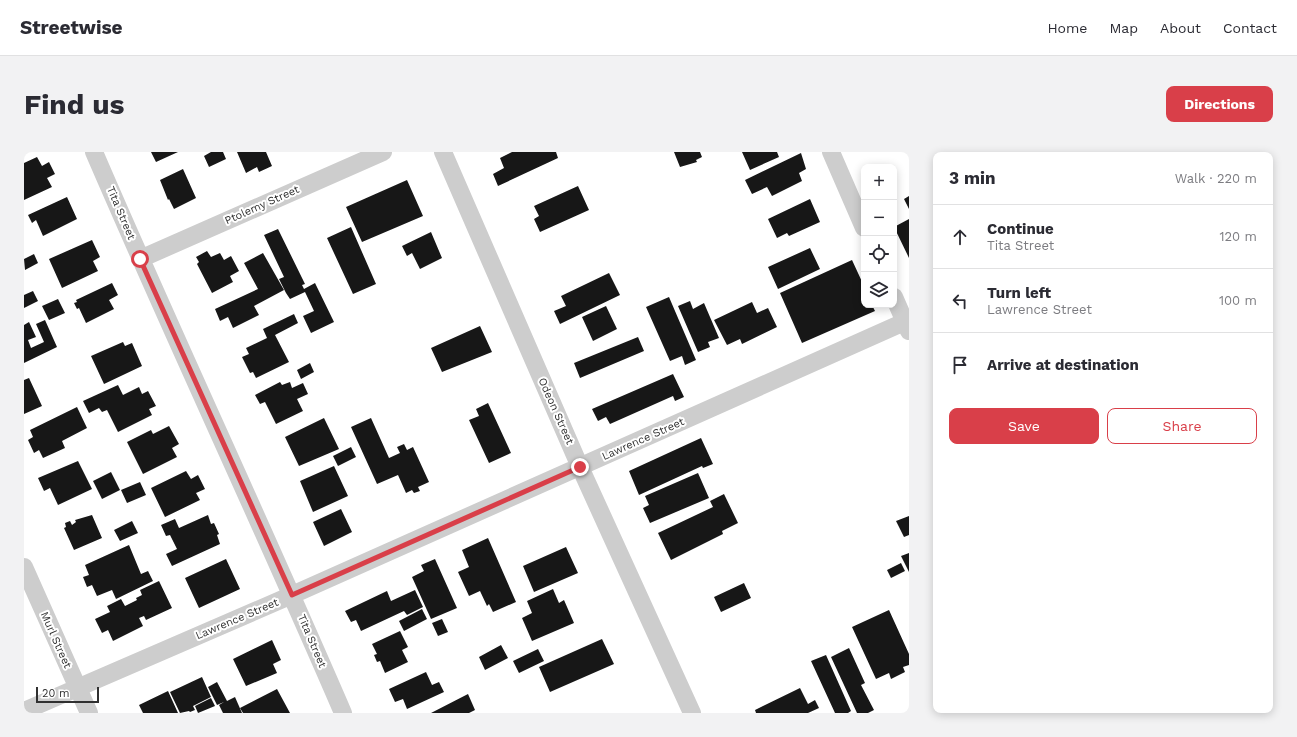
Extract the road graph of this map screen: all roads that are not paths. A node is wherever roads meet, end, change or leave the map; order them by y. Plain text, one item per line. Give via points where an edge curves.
1 (94, 152) edge
2 (383, 152) edge
3 (443, 152) edge
4 (831, 152) edge
5 (861, 221) edge
6 (140, 259) junction
7 (897, 303) edge
8 (908, 324) edge
9 (580, 467) junction
10 (24, 567) edge
11 (292, 595) junction
12 (78, 688) junction
13 (24, 711) edge
14 (89, 713) edge
15 (343, 713) edge
16 (692, 713) edge

1 - 6 street, Tita Street
2 - 6 street, Ptolemy Street
3 - 9 street, Odeon Street
4 - 5 street
6 - 11 street, Tita Street
7 - 8 street
8 - 9 street, Lawrence Street
9 - 11 street, Lawrence Street
9 - 16 street, Odeon Street
10 - 12 street, Murl Street
11 - 12 street, Lawrence Street
11 - 15 street, Tita Street
12 - 13 street, Lawrence Street
12 - 14 street, Murl Street

